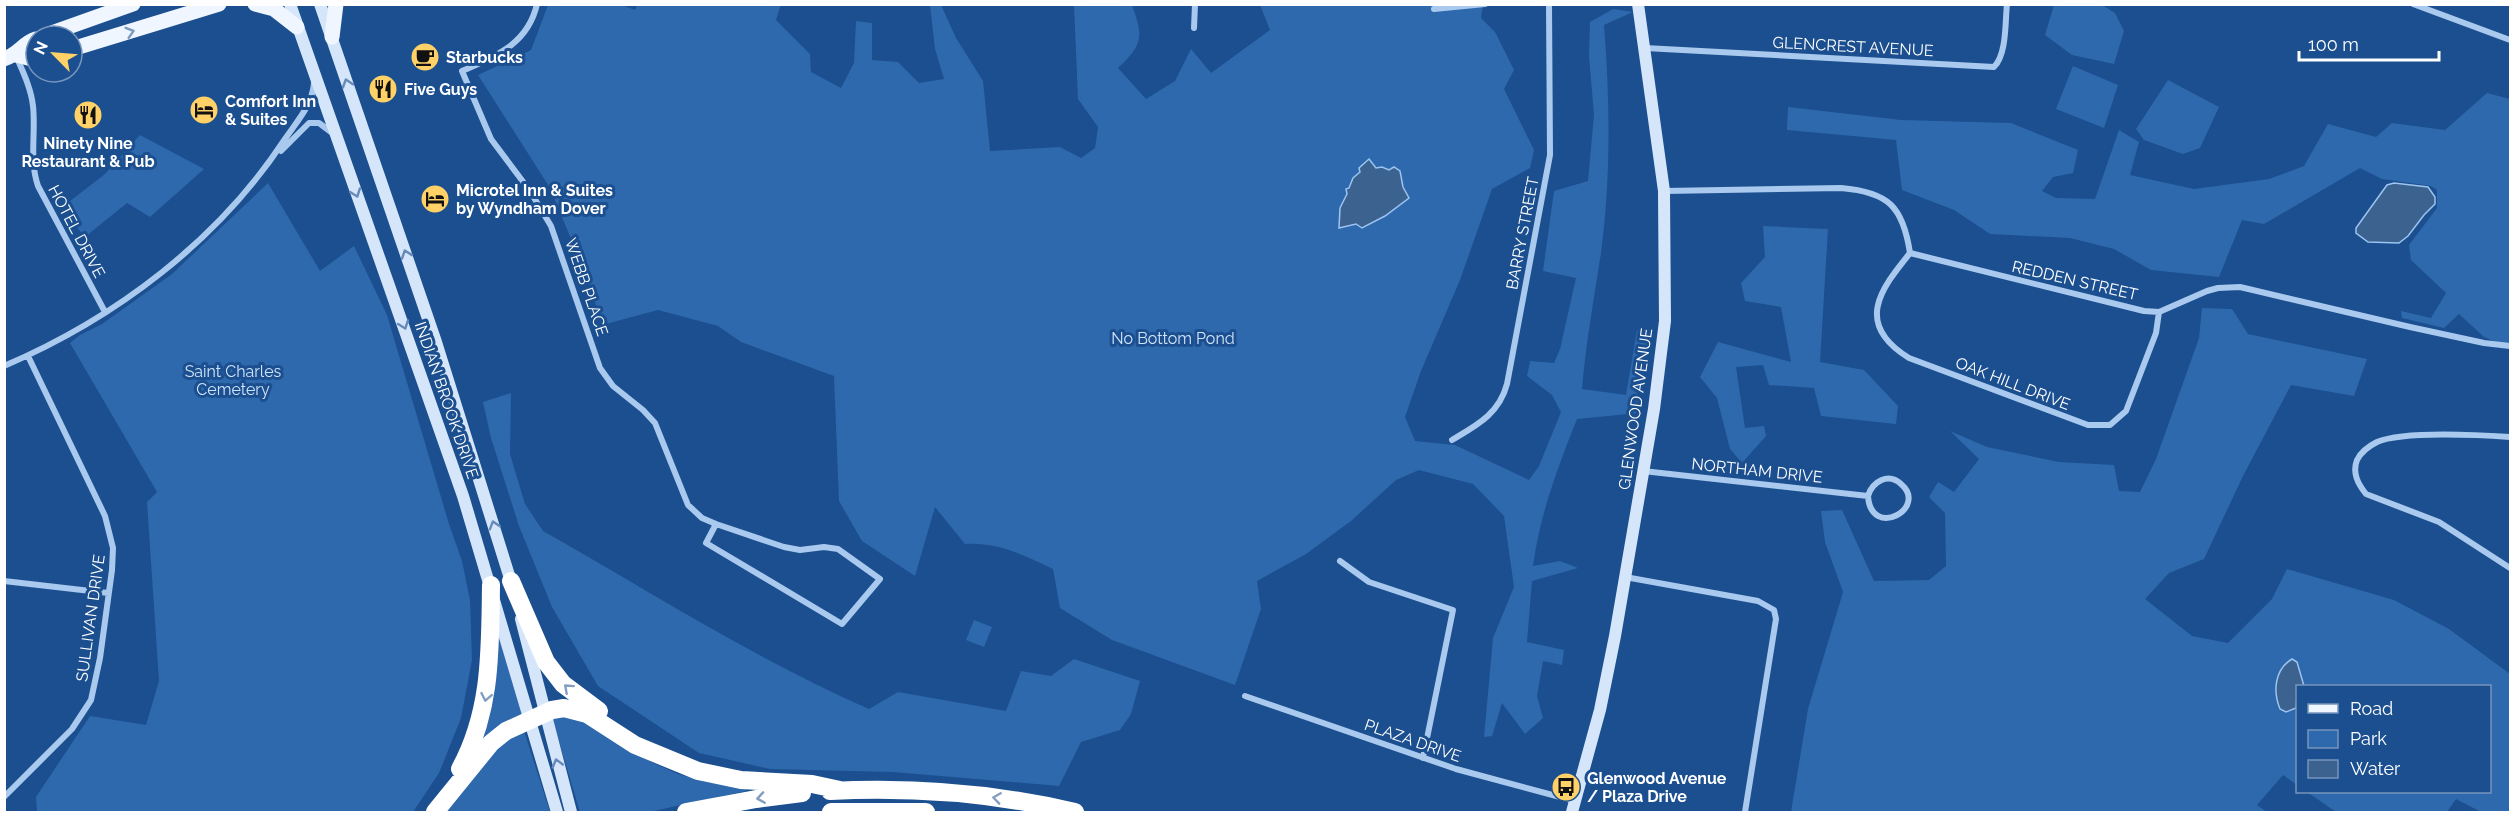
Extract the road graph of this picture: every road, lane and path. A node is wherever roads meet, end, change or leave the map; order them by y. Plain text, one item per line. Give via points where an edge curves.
1 (133, 4) edge
2 (219, 4) edge
3 (255, 4) edge
4 (290, 4) edge
5 (320, 4) edge
6 (336, 4) edge
7 (537, 4) edge
8 (1195, 4) edge
9 (1485, 4) edge
10 (1549, 4) edge
11 (1638, 4) edge
12 (2007, 4) edge
13 (2413, 4) edge
14 (1434, 9) dead end
15 (77, 24) edge
16 (297, 27) junction
17 (1194, 28) dead end
18 (332, 37) junction
19 (2511, 40) edge
20 (84, 45) edge
21 (24, 46) edge
22 (1645, 48) junction
23 (10, 57) edge
24 (315, 77) junction
25 (336, 138) junction
26 (270, 162) junction
27 (1664, 191) junction
28 (1910, 253) junction
29 (105, 312) junction
30 (2159, 312) junction
31 (2511, 345) edge
32 (28, 356) junction
33 (4, 366) edge
34 (2511, 437) edge
35 (1452, 440) dead end
36 (1644, 471) junction
37 (1868, 496) junction
38 (716, 524) junction
39 (1340, 561) dead end
40 (2511, 568) edge
41 (1625, 577) junction
42 (4, 581) edge
43 (511, 581) junction
44 (491, 585) junction
45 (108, 593) junction
46 (1245, 696) dead end
47 (537, 716) junction
48 (647, 749) junction
49 (1423, 758) junction
50 (840, 790) junction
51 (448, 795) junction
52 (4, 797) edge
53 (1573, 807) edge
54 (435, 813) edge
55 (557, 813) edge
56 (571, 813) edge
57 (686, 813) edge
58 (831, 813) edge
59 (926, 813) edge
60 (1075, 813) edge
61 (1745, 813) edge

1 - 15 main road
20 -> 2 main road
3 - 16 main road via 274,9
4 - 16 main road, INDIAN BROOK DRIVE
5 - 18 main road, INDIAN BROOK DRIVE
6 - 18 main road
7 - 38 street, WEBB PLACE via 532,22 516,42 500,54 462,71 491,139 551,226 600,368 613,386 655,423 688,506
8 - 17 street
9 - 14 street
10 - 35 street, BARRY STREET via 1550,156 1507,384 1492,414
11 - 22 main road, GLENWOOD AVENUE
12 - 22 street, GLENCREST AVENUE via 2001,54 1994,67
13 - 19 street
16 - 24 main road, INDIAN BROOK DRIVE
43 -> 18 main road, INDIAN BROOK DRIVE via 453,395
21 - 23 main road
22 - 27 main road, GLENWOOD AVENUE
23 - 29 street, HOTEL DRIVE via 28,84 38,186
24 - 25 main road, INDIAN BROOK DRIVE
24 - 26 street via 311,101
25 - 26 street via 326,126 309,123
25 -> 44 main road, INDIAN BROOK DRIVE
26 - 29 street via 176,262
27 - 28 street via 1863,191 1883,198 1899,212
27 - 36 main road, GLENWOOD AVENUE via 1665,321
28 - 30 street, REDDEN STREET
28 - 30 street, OAK HILL DRIVE via 1885,285 1877,305 1880,327 1900,352 2088,425 2110,425 2126,411 2156,333
29 - 32 street
30 - 31 street via 2207,291 2240,287 2484,343
32 - 33 street
32 - 45 street, SULLIVAN DRIVE via 105,516 113,548
34 - 40 street via 2393,438 2368,447 2356,464 2355,475 2366,494 2439,522
36 - 37 street, NORTHAM DRIVE
36 - 41 main road, GLENWOOD AVENUE
37 - 37 street via 1875,514 1887,518 1899,515 1908,498 1904,486 1892,479 1880,480
38 - 38 street, WEBB PLACE via 793,549 838,549 880,579 842,624 706,543
39 - 49 street via 1369,582 1453,610
41 - 53 main road, GLENWOOD AVENUE via 1600,710
41 - 61 street via 1746,598 1774,610 1776,619
42 - 45 street
43 - 47 main road, INDIAN BROOK DRIVE via 542,698
48 -> 43 highway via 640,738 573,692 549,667
44 - 47 main road, INDIAN BROOK DRIVE
44 -> 51 highway via 486,699 471,747
45 - 52 street, SULLIVAN DRIVE via 91,700 72,729
46 - 49 street, PLAZA DRIVE
47 - 48 highway via 564,708 580,711
47 - 51 highway via 491,743
47 - 55 main road, INDIAN BROOK DRIVE
56 -> 47 main road, INDIAN BROOK DRIVE
48 - 50 highway via 713,775
49 - 53 street, PLAZA DRIVE
50 -> 57 highway via 789,794
60 -> 50 highway via 1022,801 955,793
51 - 54 highway
58 - 59 highway

